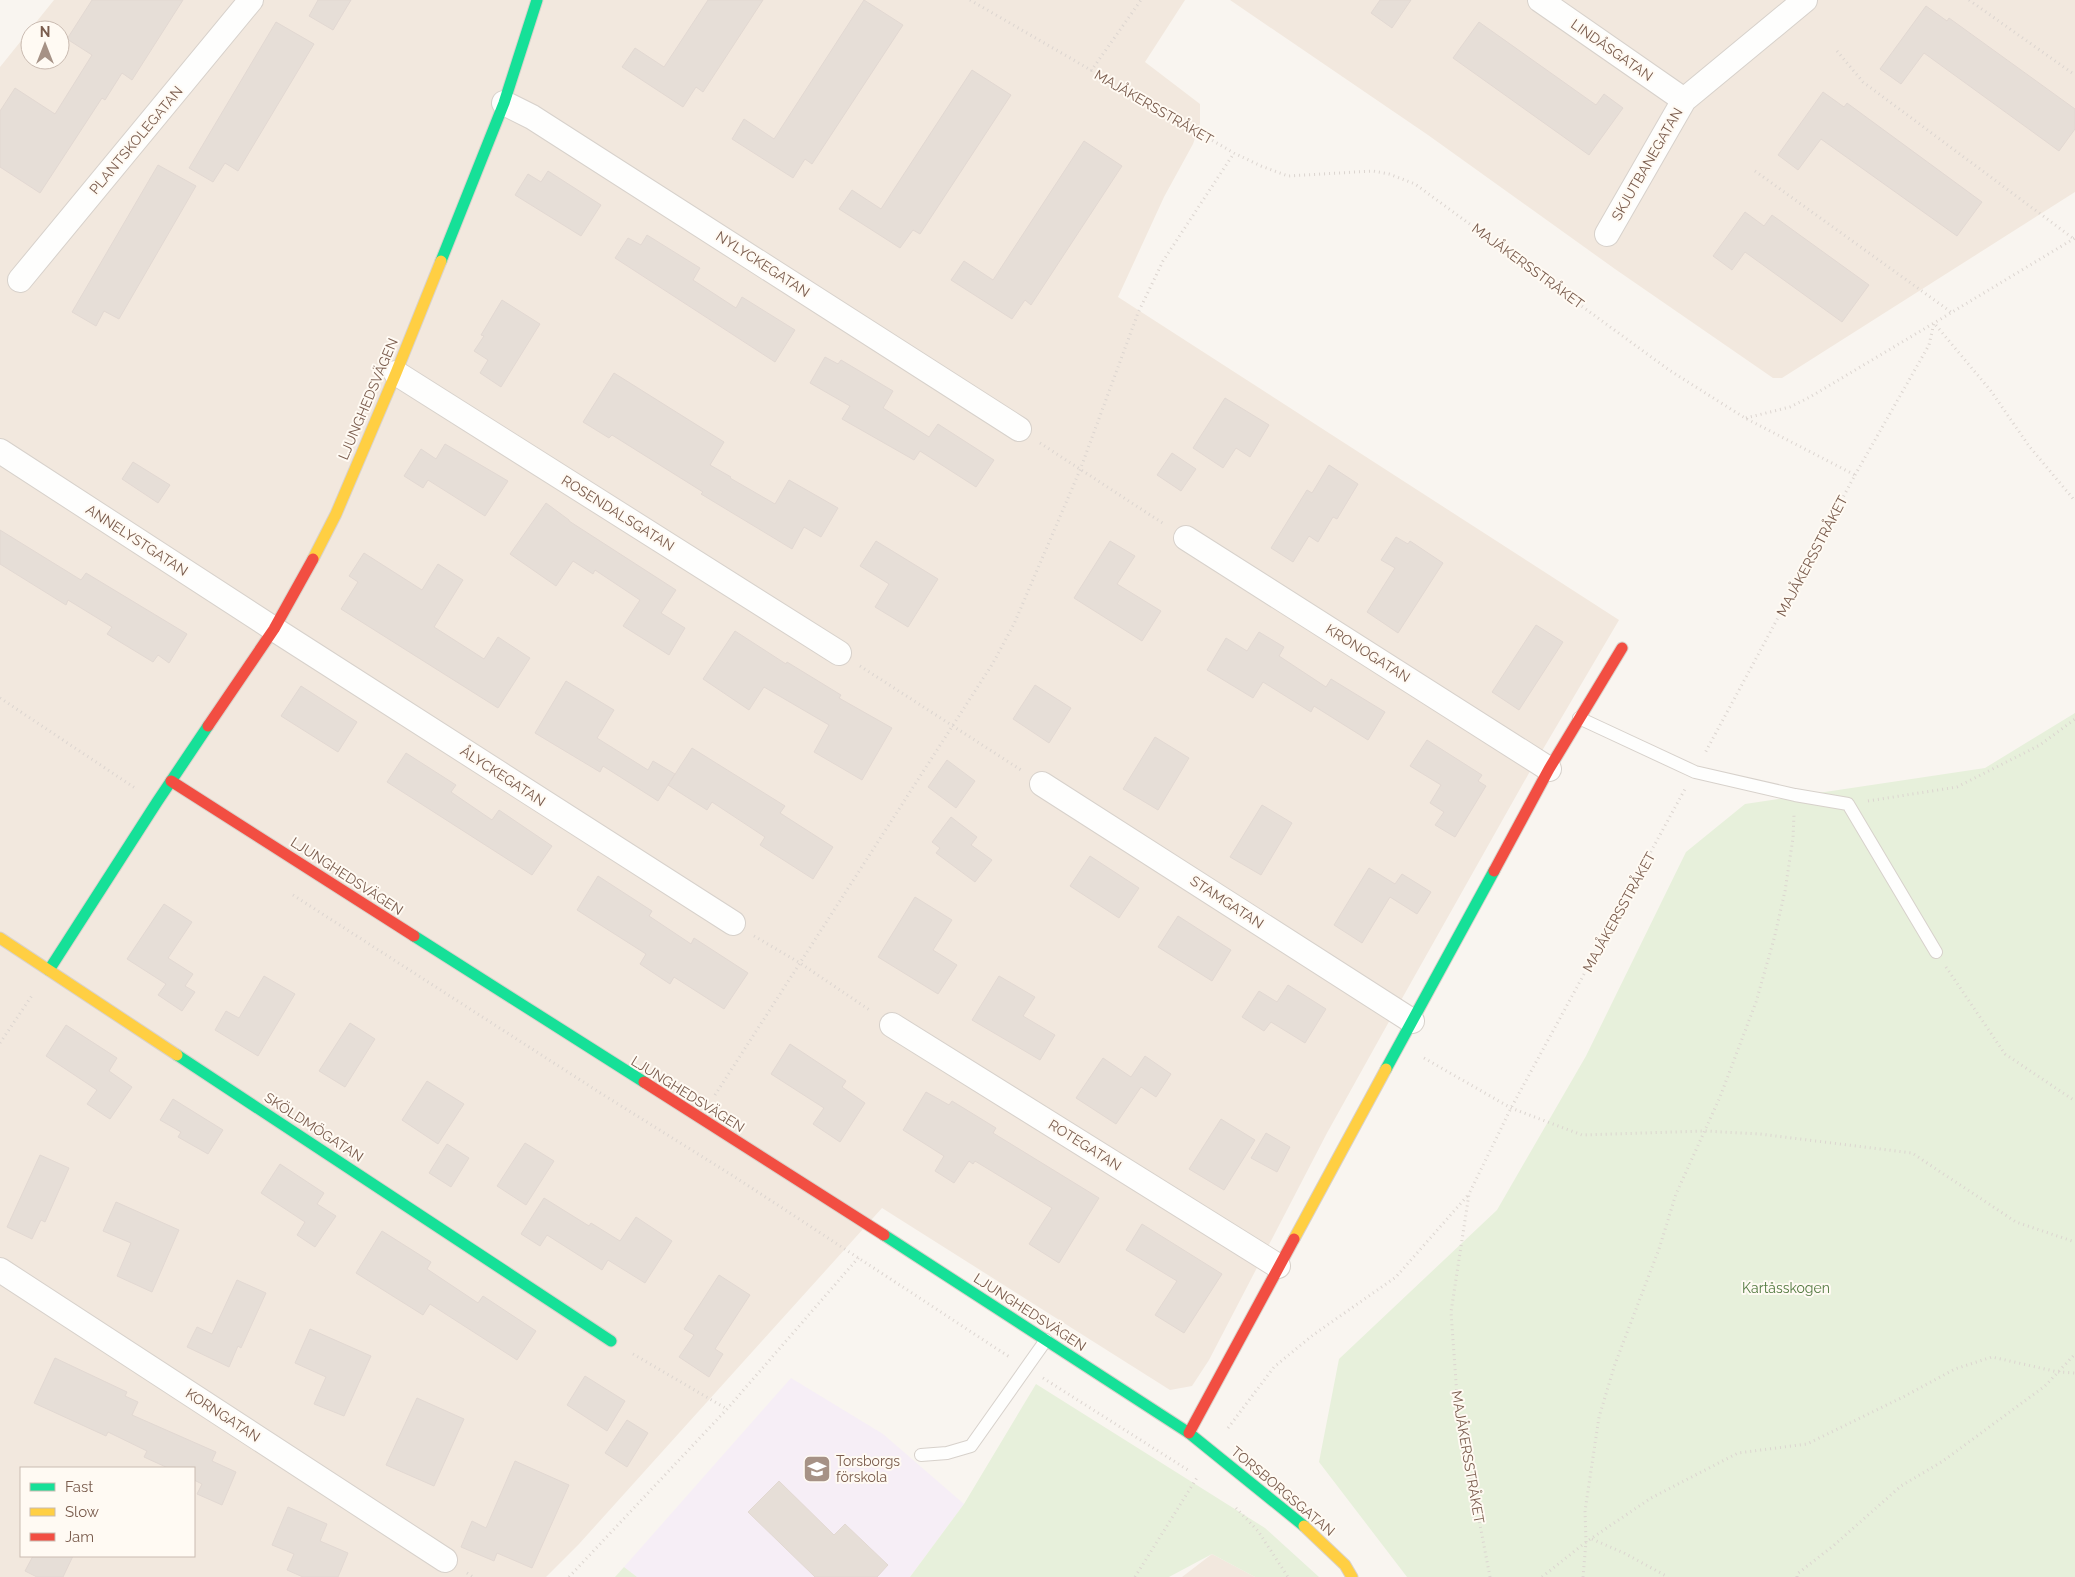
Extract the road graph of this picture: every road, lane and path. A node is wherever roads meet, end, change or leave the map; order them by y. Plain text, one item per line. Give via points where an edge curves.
1 (251, 0) edge
2 (537, 0) edge
3 (970, 0) edge
4 (1141, 0) edge
5 (1540, 0) edge
6 (1805, 0) edge
7 (1969, 0) edge
8 (1838, 51) dead end
9 (1091, 71) junction
10 (2075, 75) edge
11 (1684, 100) junction
12 (504, 103) junction
13 (1234, 153) junction
14 (1755, 171) dead end
15 (1607, 234) dead end
16 (2074, 238) edge
17 (20, 280) dead end
18 (1952, 313) junction
19 (1934, 323) junction
20 (396, 373) junction
21 (1745, 418) junction
22 (1019, 429) joint
23 (0, 451) edge
24 (1080, 470) junction
25 (1855, 475) junction
26 (2075, 501) edge
27 (1186, 538) joint
28 (274, 629) junction
29 (1622, 648) dead end
30 (839, 653) joint
31 (0, 698) edge
32 (1579, 718) junction
33 (2075, 719) edge
34 (954, 725) junction
35 (1549, 769) junction
36 (1695, 772) junction
37 (171, 781) junction
38 (1042, 784) joint
39 (1795, 795) junction
40 (157, 802) junction
41 (1848, 804) junction
42 (291, 893) dead end
43 (733, 924) joint
44 (0, 938) edge
45 (1936, 952) joint
46 (800, 963) junction
47 (49, 970) junction
48 (1412, 1021) junction
49 (892, 1025) joint
50 (0, 1043) edge
51 (1399, 1044) junction
52 (2075, 1101) edge
53 (1511, 1108) junction
54 (700, 1119) junction
55 (1705, 1131) junction
56 (1469, 1194) junction
57 (880, 1233) junction
58 (2075, 1242) edge
59 (858, 1258) junction
60 (1278, 1266) junction
61 (0, 1270) edge
62 (1046, 1340) junction
63 (611, 1341) joint
64 (2075, 1354) edge
65 (1026, 1368) junction
66 (2058, 1372) junction
67 (2075, 1373) edge
68 (727, 1409) junction
69 (1189, 1433) junction
70 (1212, 1451) junction
71 (921, 1455) dead end
72 (1189, 1471) dead end
73 (1197, 1476) junction
74 (1204, 1482) dead end
75 (1231, 1504) dead end
76 (1592, 1538) junction
77 (1586, 1542) junction
78 (445, 1560) dead end
79 (569, 1577) edge
80 (1135, 1577) edge
81 (1288, 1577) edge
82 (1352, 1577) edge
83 (1490, 1577) edge
84 (1542, 1577) edge
85 (1583, 1577) edge
86 (1668, 1577) edge
87 (1797, 1577) edge

1 - 17 street, PLANTSKOLEGATAN
2 - 12 street, LJUNGHEDSVÄGEN
3 - 9 path, MAJÅKERSSTRÅKET
4 - 9 path
5 - 11 street, LINDÅSGATAN
6 - 11 street, SKJUTBANEGATAN
7 - 10 path
8 - 16 path via 1863,82
9 - 13 path, MAJÅKERSSTRÅKET
11 - 15 street, SKJUTBANEGATAN
12 - 20 street, LJUNGHEDSVÄGEN
12 - 22 street, NYLYCKEGATAN via 541,122
13 - 21 path, MAJÅKERSSTRÅKET via 1288,176 1373,172 1415,184 1669,370
13 - 24 path via 1196,208 1138,313
14 - 18 path
16 - 18 path
18 - 19 path
19 - 21 path via 1810,397 1790,407
19 - 25 path via 1929,345
19 - 26 path
20 - 28 street, LJUNGHEDSVÄGEN via 336,514
20 - 30 street, ROSENDALSGATAN
21 - 25 path, MAJÅKERSSTRÅKET
22 - 24 path
23 - 28 street, ANNELYSTGATAN
24 - 27 path
24 - 34 path via 1014,624
25 - 36 path, MAJÅKERSSTRÅKET
27 - 35 street, KRONOGATAN
28 - 37 street, LJUNGHEDSVÄGEN
28 - 43 street, ÅLYCKEGATAN
29 - 32 street
30 - 34 path
31 - 40 path
32 - 35 street
32 - 36 lane
33 - 41 path via 2040,745 1957,787
34 - 38 path
34 - 46 path
35 - 48 street
36 - 39 lane
36 - 53 path, MAJÅKERSSTRÅKET
37 - 40 street, LJUNGHEDSVÄGEN
37 - 54 street, LJUNGHEDSVÄGEN
38 - 48 street, STAMGATAN
39 - 41 lane
39 - 55 path via 1792,847 1774,938 1756,1002
40 - 47 street, LJUNGHEDSVÄGEN
41 - 45 lane
42 - 59 path
43 - 46 path
44 - 47 street, SKÖLDMÖGATAN
45 - 52 path via 2005,1054
46 - 49 path
46 - 54 path
47 - 50 path
47 - 63 street, SKÖLDMÖGATAN
48 - 51 street
49 - 60 street, ROTEGATAN
51 - 53 path
51 - 60 street
53 - 55 path via 1582,1134
53 - 56 path, MAJÅKERSSTRÅKET
54 - 57 street, LJUNGHEDSVÄGEN
55 - 58 path via 1760,1134 1912,1153 2016,1222
55 - 77 path via 1676,1194 1599,1417 1585,1511
56 - 70 path via 1396,1277 1313,1335 1274,1368
56 - 83 path, MAJÅKERSSTRÅKET via 1451,1312 1458,1410
57 - 59 path
57 - 62 street, LJUNGHEDSVÄGEN
59 - 65 path
59 - 68 path
60 - 69 street
61 - 78 street, KORNGATAN
62 - 65 lane
62 - 69 street, LJUNGHEDSVÄGEN
63 - 68 path
64 - 66 path
65 - 71 lane via 971,1446 948,1453
65 - 72 path
66 - 67 path
66 - 76 path via 1992,1358 1955,1369 1807,1444 1738,1453 1651,1498
66 - 87 path via 2045,1386 1951,1455 1901,1486
68 - 79 path
69 - 70 street, TORSBORGSGATAN
70 - 73 path
70 - 82 street, TORSBORGSGATAN via 1306,1527 1345,1565
73 - 74 path
73 - 80 path
75 - 81 path via 1258,1531
76 - 77 path
76 - 86 path
77 - 84 path
77 - 85 path

